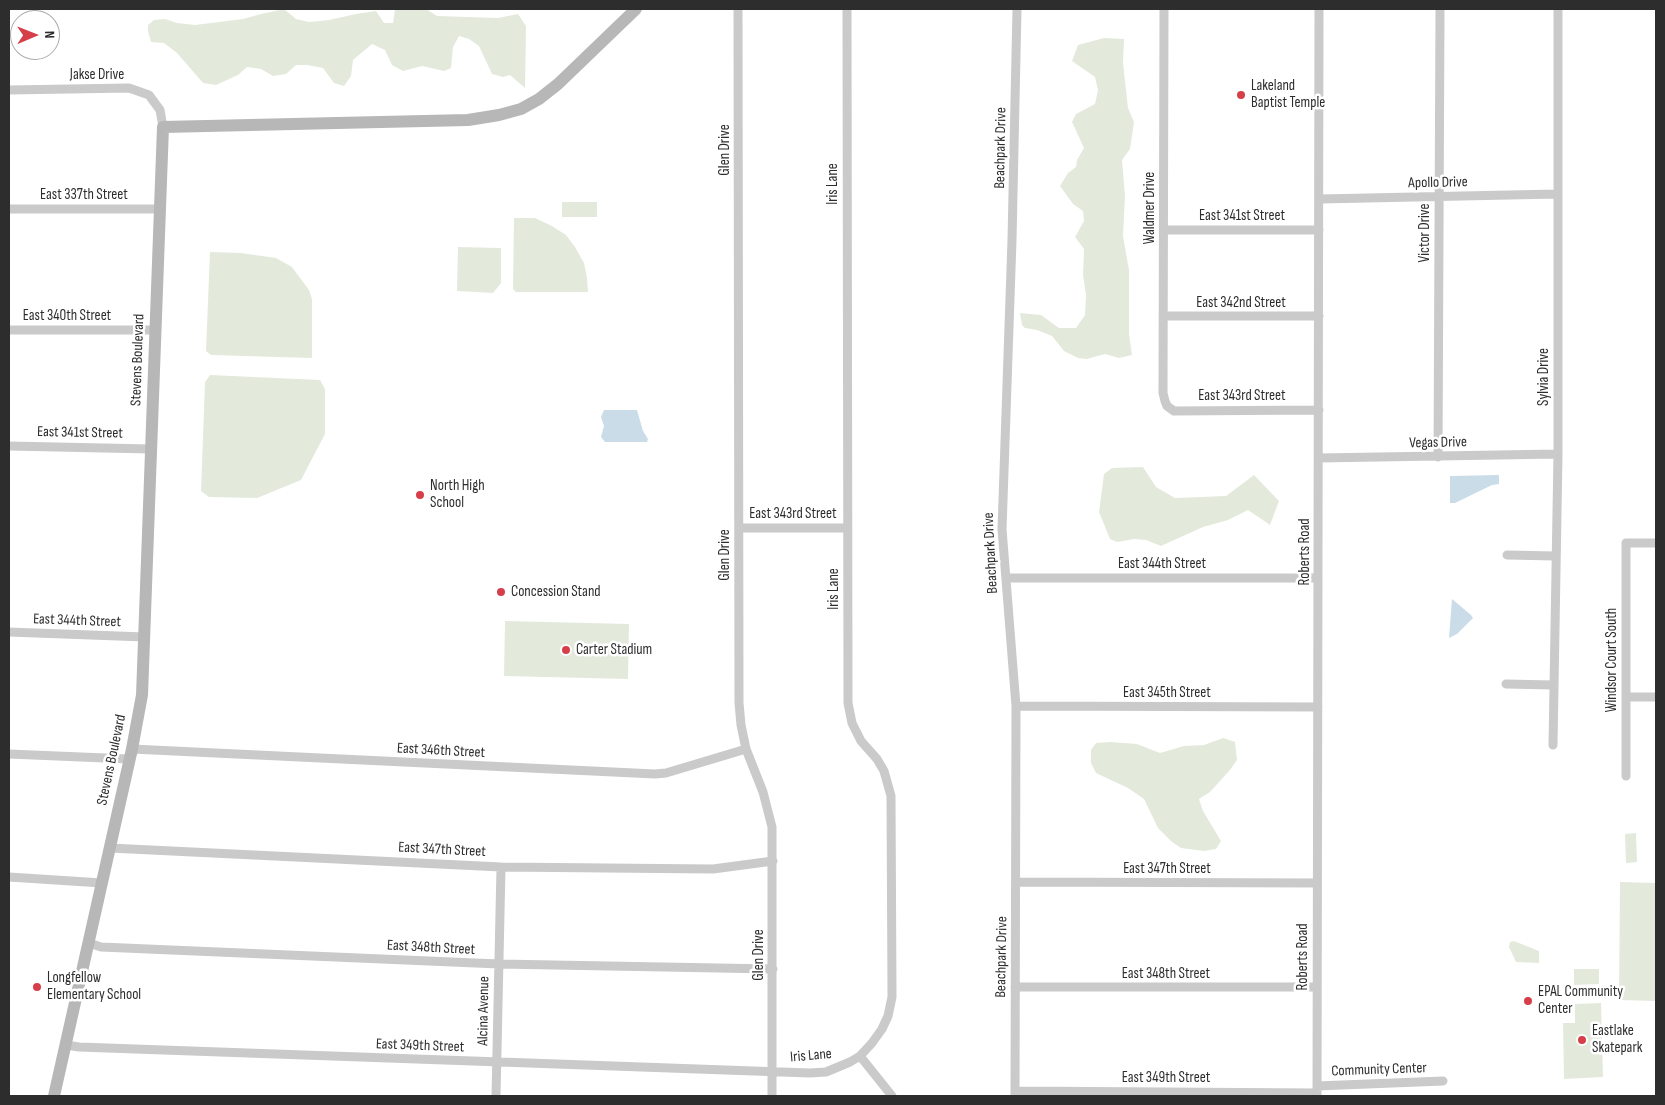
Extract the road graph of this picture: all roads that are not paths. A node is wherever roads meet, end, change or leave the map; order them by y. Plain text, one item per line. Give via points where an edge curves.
1 (636, 9) edge
2 (738, 9) edge
3 (846, 9) edge
4 (1017, 9) edge
5 (1164, 9) edge
6 (1319, 9) edge
7 (1440, 9) edge
8 (1558, 9) edge
9 (9, 90) edge
10 (163, 127) junction
11 (1557, 194) junction
12 (1439, 196) junction
13 (1320, 199) junction
14 (9, 209) edge
15 (160, 209) junction
16 (1164, 230) junction
17 (1320, 230) junction
18 (1164, 316) junction
19 (1319, 316) junction
20 (9, 330) edge
21 (155, 330) junction
22 (1167, 406) joint
23 (1319, 410) junction
24 (9, 446) edge
25 (151, 448) junction
26 (1558, 454) junction
27 (1438, 457) junction
28 (1319, 458) junction
29 (739, 528) junction
30 (847, 528) junction
31 (1656, 543) edge
32 (1507, 555) dead end
33 (1556, 556) junction
34 (1006, 578) junction
35 (1318, 578) junction
36 (9, 632) edge
37 (145, 637) junction
38 (1506, 684) dead end
39 (1553, 685) junction
40 (1656, 697) edge
41 (1626, 698) junction
42 (1016, 706) junction
43 (1318, 707) junction
44 (1553, 746) dead end
45 (746, 749) junction
46 (9, 754) edge
47 (130, 754) junction
48 (1626, 776) dead end
49 (110, 848) junction
50 (772, 861) junction
51 (501, 867) junction
52 (9, 877) edge
53 (1017, 882) junction
54 (102, 883) junction
55 (1318, 883) junction
56 (89, 943) junction
57 (499, 964) junction
58 (772, 969) junction
59 (1015, 987) junction
60 (1317, 987) junction
61 (66, 1045) junction
62 (860, 1056) junction
63 (496, 1062) junction
64 (773, 1072) junction
65 (1443, 1081) dead end
66 (1317, 1092) edge
67 (1015, 1094) edge
68 (54, 1096) edge
69 (496, 1096) edge
70 (772, 1096) edge
71 (892, 1096) edge

1 - 10 street via 539,99 521,109 498,115 468,120
2 - 29 street, Glen Drive
3 - 30 street, Iris Lane
4 - 34 street, Beachpark Drive via 1002,529
5 - 16 street, Waldmer Drive
6 - 13 street, Roberts Road
7 - 12 street, Victor Drive
8 - 11 street, Sylvia Drive
9 - 10 street, Jakse Drive via 129,88 149,95 160,110
10 - 15 street, Stevens Boulevard
11 - 12 street, Apollo Drive
11 - 26 street, Sylvia Drive
12 - 13 street, Apollo Drive
12 - 27 street, Victor Drive
13 - 17 street, Roberts Road
14 - 15 street, East 337th Street
15 - 21 street, Stevens Boulevard
16 - 17 street, East 341st Street
16 - 18 street, Waldmer Drive
17 - 19 street, Roberts Road
18 - 19 street, East 342nd Street
18 - 22 street, Waldmer Drive via 1163,393
19 - 23 street, Roberts Road
20 - 21 street, East 340th Street
21 - 25 street, Stevens Boulevard
22 - 23 street, East 343rd Street via 1174,410
23 - 28 street, Roberts Road
24 - 25 street, East 341st Street
25 - 37 street, Stevens Boulevard
26 - 27 street, Vegas Drive
26 - 33 street, Sylvia Drive
27 - 28 street, Vegas Drive
28 - 35 street, Roberts Road
29 - 30 street, East 343rd Street
29 - 45 street, Glen Drive via 739,704
30 - 62 street, Iris Lane via 848,703 861,741 884,770 891,796 892,997 882,1029
31 - 41 street, Windsor Court South via 1626,543
32 - 33 street
33 - 39 street, Sylvia Drive
34 - 35 street, East 344th Street
34 - 42 street, Beachpark Drive
35 - 43 street, Roberts Road
36 - 37 street, East 344th Street
37 - 47 street, Stevens Boulevard via 142,695
38 - 39 street
39 - 44 street, Sylvia Drive
40 - 41 street
41 - 48 street, Windsor Court South
42 - 43 street, East 345th Street
42 - 53 street, Beachpark Drive
43 - 55 street, Roberts Road
45 - 47 street, East 346th Street via 655,774
45 - 50 street, Glen Drive via 770,816
46 - 47 street, East 346th Street
47 - 49 street, Stevens Boulevard
49 - 51 street, East 347th Street
49 - 54 street, Stevens Boulevard
50 - 51 street, East 347th Street via 713,869
50 - 58 street, Glen Drive
51 - 57 street, Alcina Avenue
52 - 54 street
53 - 55 street, East 347th Street
53 - 59 street, Beachpark Drive
54 - 56 street, Stevens Boulevard
55 - 60 street, Roberts Road
56 - 57 street, East 348th Street
56 - 61 street, Stevens Boulevard
57 - 58 street, East 348th Street
57 - 63 street, Alcina Avenue
58 - 64 street, Glen Drive
59 - 60 street, East 348th Street
59 - 67 street, Beachpark Drive
60 - 66 street, Roberts Road
61 - 63 street, East 349th Street
61 - 68 street, Stevens Boulevard
62 - 64 street, Iris Lane via 826,1072
62 - 71 street
63 - 64 street, East 349th Street
63 - 69 street, Alcina Avenue
64 - 70 street, Glen Drive
65 - 66 street, Community Center
66 - 67 street, East 349th Street

